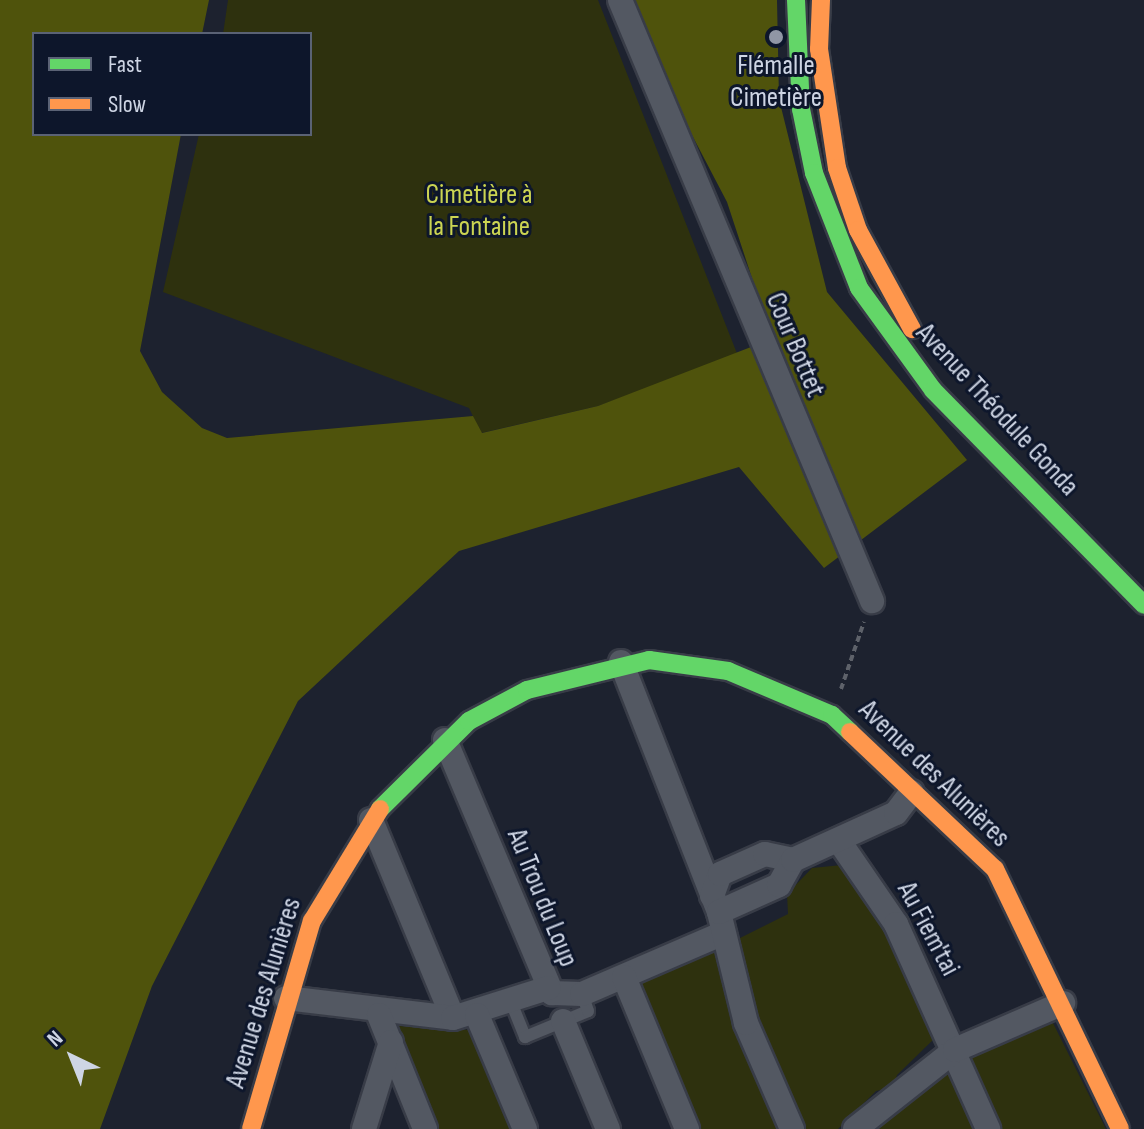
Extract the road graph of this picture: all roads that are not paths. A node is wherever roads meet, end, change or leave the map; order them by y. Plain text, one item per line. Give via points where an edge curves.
1 (620, 0) edge
2 (796, 0) edge
3 (821, 0) edge
4 (942, 364) dead end
5 (1101, 530) dead end
6 (1144, 575) edge
7 (872, 601) road end
8 (1144, 605) edge
9 (621, 662) junction
10 (445, 740) junction
11 (912, 792) junction
12 (371, 820) junction
13 (839, 841) junction
14 (793, 860) junction
15 (717, 914) junction
16 (624, 977) junction
17 (548, 988) junction
18 (582, 994) junction
19 (286, 998) junction
20 (511, 1002) junction
21 (1063, 1003) junction
22 (379, 1015) junction
23 (465, 1017) junction
24 (563, 1021) junction
25 (391, 1042) junction
26 (955, 1050) junction
27 (251, 1129) edge
28 (364, 1129) edge
29 (425, 1129) edge
30 (525, 1129) edge
31 (608, 1129) edge
32 (687, 1129) edge
33 (792, 1129) edge
34 (855, 1129) edge
35 (988, 1129) edge
36 (1120, 1129) edge

1 - 7 street, Cour Bottet
2 - 8 street, Avenue Théodule Gonda via 801,109 814,173 859,288 933,390
3 - 4 street, Avenue Théodule Gonda via 819,49 837,168 881,277
5 - 6 street
9 - 10 street, Avenue des Alunières via 527,690
9 - 11 street, Avenue des Alunières via 699,663 832,715
9 - 15 street
10 - 12 street, Avenue des Alunières
10 - 17 street, Au Trou du Loup
11 - 13 street via 896,813
11 - 21 street, Avenue des Alunières via 995,869
12 - 19 street, Avenue des Alunières via 325,892
12 - 23 street
13 - 14 street
13 - 26 street, Au Fiem'tai via 896,924
14 - 15 street via 779,885
14 - 15 street via 765,854 720,874
15 - 16 street
15 - 33 street via 746,1023
16 - 18 street
16 - 32 street
17 - 18 street via 559,996
17 - 20 street, Au Trou du Loup
18 - 24 lane via 588,1011
19 - 22 street, Au Trou du Loup
19 - 27 street, Avenue des Alunières
20 - 23 street, Au Trou du Loup
20 - 24 lane via 525,1037
21 - 26 street
21 - 36 street, Avenue des Alunières
22 - 23 street, Au Trou du Loup
22 - 25 street
23 - 30 street
24 - 31 street
25 - 28 street
25 - 29 street
26 - 34 street
26 - 35 street, Au Fiem'tai

